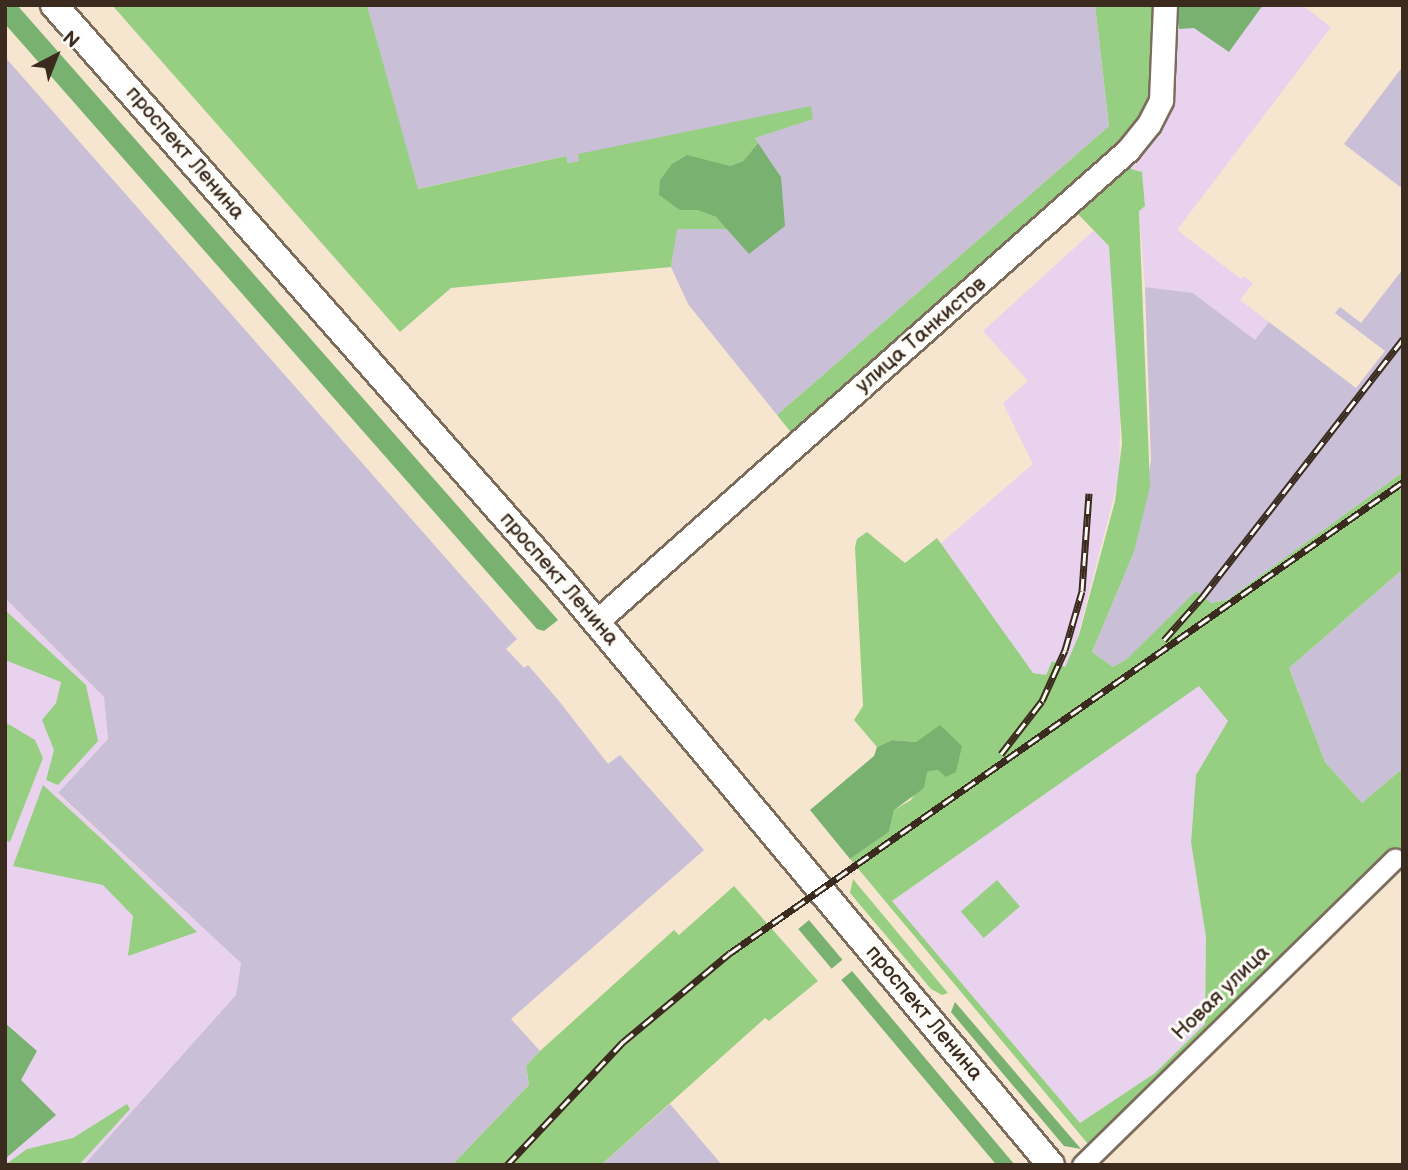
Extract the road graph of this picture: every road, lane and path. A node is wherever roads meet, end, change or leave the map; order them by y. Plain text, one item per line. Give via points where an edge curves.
1 (54, 5) edge
2 (1165, 5) edge
3 (596, 622) junction
4 (1395, 858) dead end
5 (1051, 1165) edge
6 (1082, 1165) edge

1 - 3 main road, проспект Ленина
2 - 3 street, улица Танкистов via 1161,100 1128,150
3 - 5 main road, проспект Ленина
4 - 6 street, Новая улица

